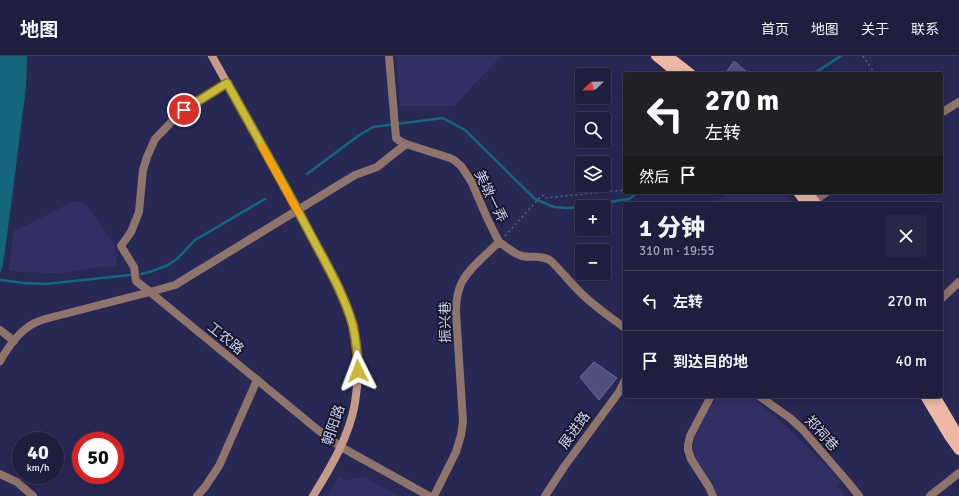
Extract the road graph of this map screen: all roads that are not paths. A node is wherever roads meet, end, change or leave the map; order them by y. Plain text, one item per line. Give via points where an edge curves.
1 (212, 56) edge
2 (389, 56) edge
3 (656, 56) edge
4 (668, 56) edge
5 (676, 72) edge
6 (688, 72) edge
7 (227, 83) junction
8 (959, 102) edge
9 (943, 112) edge
10 (406, 144) junction
11 (800, 194) edge
12 (823, 194) edge
13 (810, 202) edge
14 (812, 202) edge
15 (297, 210) junction
16 (500, 242) junction
17 (959, 282) edge
18 (150, 292) junction
19 (943, 297) edge
20 (623, 327) edge
21 (0, 330) edge
22 (14, 341) junction
23 (0, 361) edge
24 (257, 380) junction
25 (623, 384) edge
26 (710, 398) edge
27 (762, 398) edge
28 (926, 398) edge
29 (936, 398) edge
30 (959, 438) edge
31 (341, 447) junction
32 (959, 450) edge
33 (959, 473) edge
34 (0, 474) edge
35 (33, 496) edge
36 (197, 496) edge
37 (313, 496) edge
38 (429, 496) edge
39 (434, 496) edge
40 (545, 496) edge
41 (712, 496) edge
42 (859, 496) edge
43 (930, 496) edge

1 - 7 main road, 朝阳路
2 - 10 street, 美墩一弄 via 396,138
3 - 5 main road
4 - 6 main road
7 - 15 main road, 朝阳路
7 - 18 street, 工农路 via 181,112 153,142 143,170 139,212 131,232 121,246 134,267 136,281
8 - 9 street
10 - 15 street via 377,167 355,175
10 - 16 street, 美墩一弄 via 450,158 461,166
11 - 13 main road
12 - 14 street
15 - 18 street via 175,284
15 - 31 main road, 朝阳路 via 340,290 355,338 358,371 356,398
16 - 20 street via 522,256 548,258 590,302
16 - 39 street, 振兴巷 via 466,276 457,296 463,422 456,452
17 - 19 street
18 - 22 street via 40,321 25,329
18 - 24 street, 工农路
21 - 22 street
22 - 23 street
24 - 31 street, 工农路
24 - 36 street via 219,466
25 - 40 street, 展进路
26 - 41 street via 690,436 688,450
27 - 42 street, 郑祠巷 via 802,429
28 - 32 main road
29 - 30 main road
31 - 37 main road, 朝阳路
31 - 38 street, 工农路
33 - 43 street
34 - 35 street via 17,482

